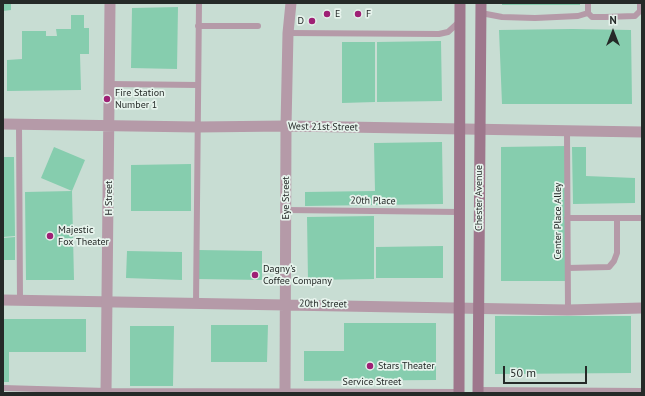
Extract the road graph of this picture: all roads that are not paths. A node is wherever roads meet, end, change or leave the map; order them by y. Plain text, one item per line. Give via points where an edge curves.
1 (110, 3) edge
2 (199, 3) edge
3 (291, 3) edge
4 (460, 3) edge
5 (588, 3) edge
6 (640, 3) edge
7 (481, 8) edge
8 (588, 13) junction
9 (460, 21) junction
10 (198, 26) junction
11 (258, 26) dead end
12 (288, 34) junction
13 (110, 84) junction
14 (198, 85) junction
15 (3, 124) edge
16 (20, 124) junction
17 (109, 125) junction
18 (286, 126) junction
19 (197, 127) junction
20 (460, 129) junction
21 (479, 130) junction
22 (567, 132) junction
23 (642, 132) edge
24 (286, 210) junction
25 (459, 212) junction
26 (568, 218) junction
27 (617, 218) junction
28 (642, 218) edge
29 (568, 268) junction
30 (3, 300) edge
31 (20, 300) junction
32 (108, 300) junction
33 (196, 304) junction
34 (284, 304) junction
35 (459, 307) junction
36 (479, 308) junction
37 (642, 308) edge
38 (568, 310) junction
39 (3, 388) edge
40 (478, 391) edge
41 (642, 391) edge
42 (106, 392) edge
43 (196, 392) edge
44 (284, 392) edge
45 (459, 392) edge

1 - 13 street, H Street
2 - 10 lane
3 - 12 street, Eye Street
4 - 9 main road, Chester Avenue
5 - 8 lane
6 - 8 lane via 640,11 635,16 592,17
7 - 8 lane via 502,17 578,16
7 - 21 main road, Chester Avenue
9 - 12 lane via 448,32 438,34
9 - 20 main road, Chester Avenue
10 - 11 lane
10 - 14 lane
12 - 18 street, Eye Street
13 - 14 lane
13 - 17 street, H Street
14 - 19 lane
15 - 16 street, West 21st Street
16 - 17 street, West 21st Street
16 - 31 lane
17 - 19 street, West 21st Street
17 - 32 street, H Street
18 - 19 street, West 21st Street
18 - 20 street, West 21st Street
18 - 24 street, Eye Street
19 - 33 lane
20 - 21 street, West 21st Street
20 - 25 main road, Chester Avenue
21 - 22 street, West 21st Street
21 - 36 main road, Chester Avenue
22 - 23 street, West 21st Street
22 - 26 lane, Center Place Alley
24 - 25 lane, 20th Place
24 - 34 street, Eye Street
25 - 35 main road, Chester Avenue
26 - 27 lane
26 - 29 lane, Center Place Alley
27 - 28 lane
27 - 29 lane via 616,253 609,267
29 - 38 lane, Center Place Alley
30 - 31 street, 20th Street
31 - 32 street, 20th Street
32 - 33 street, 20th Street
32 - 42 street, H Street
33 - 34 street, 20th Street
34 - 35 street, 20th Street
34 - 44 street, Eye Street
35 - 36 street, 20th Street
35 - 45 main road, Chester Avenue
36 - 38 street, 20th Street
36 - 40 main road, Chester Avenue
37 - 38 street, 20th Street
39 - 42 lane, Service Street
40 - 41 lane
42 - 43 lane, Service Street
43 - 44 lane, Service Street
44 - 45 lane, Service Street

